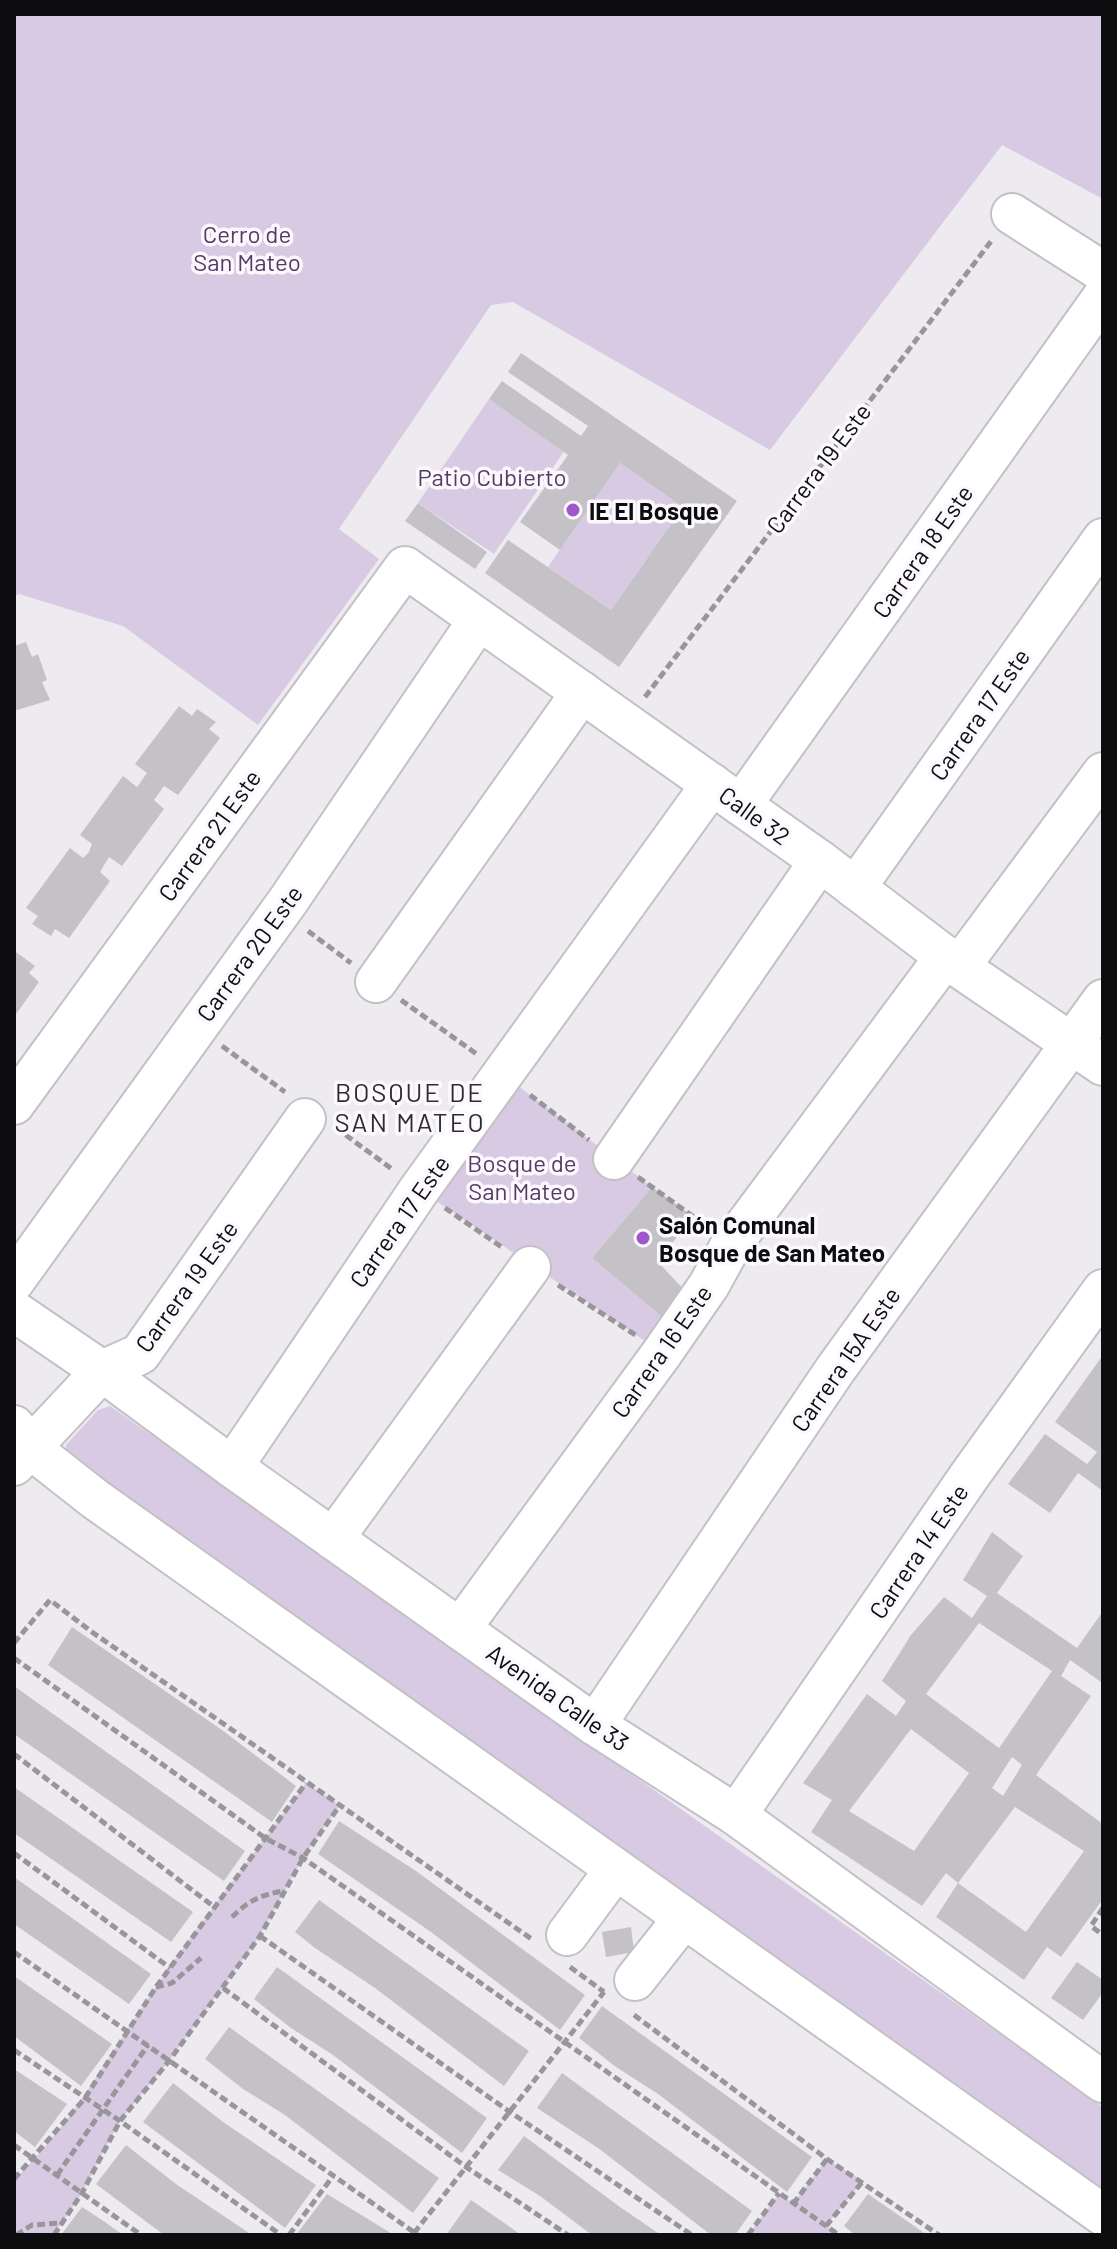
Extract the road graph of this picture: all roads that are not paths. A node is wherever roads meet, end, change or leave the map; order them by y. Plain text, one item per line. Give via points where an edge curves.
1 (1012, 214) road end
2 (1103, 272) edge
3 (1103, 297) edge
4 (1103, 539) edge
5 (405, 567) joint
6 (478, 621) junction
7 (582, 692) junction
8 (1103, 773) edge
9 (726, 795) junction
10 (820, 861) junction
11 (855, 888) junction
12 (953, 962) junction
13 (376, 982) dead end
14 (1103, 1000) edge
15 (1087, 1054) edge
16 (14, 1104) edge
17 (305, 1119) dead end
18 (614, 1159) dead end
19 (530, 1267) dead end
20 (14, 1281) edge
21 (1103, 1290) edge
22 (14, 1311) edge
23 (102, 1371) junction
24 (19, 1446) edge
25 (232, 1467) junction
26 (333, 1539) junction
27 (460, 1629) junction
28 (595, 1725) junction
29 (736, 1815) junction
30 (615, 1870) junction
31 (683, 1919) junction
32 (559, 1949) road end
33 (621, 1996) road end
34 (1103, 2082) edge
35 (1103, 2215) edge

1 - 2 street
3 - 9 street, Carrera 18 Este
4 - 11 street, Carrera 17 Este
5 - 6 street, Calle 32
5 - 16 street, Carrera 21 Este
6 - 7 street, Calle 32
6 - 20 street, Carrera 20 Este via 288,901
7 - 9 street, Calle 32
7 - 13 street
8 - 12 street, Carrera 16 Este
9 - 10 street, Calle 32
9 - 25 street, Carrera 17 Este via 419,1190
10 - 11 street, Calle 32
10 - 18 street
11 - 12 street, Calle 32
12 - 15 street, Calle 32
12 - 27 street, Carrera 16 Este via 731,1245 662,1353
14 - 15 street, Carrera 15A Este
15 - 28 street, Carrera 15A Este via 835,1370
17 - 23 street, Carrera 19 Este via 140,1354
19 - 26 street
21 - 29 street, Carrera 14 Este
22 - 23 street, Avenida Calle 33
23 - 24 street, Carrera 19 Este
23 - 25 street, Avenida Calle 33
24 - 30 street
25 - 26 street, Avenida Calle 33
26 - 27 street, Avenida Calle 33
27 - 28 street, Avenida Calle 33
28 - 29 street, Avenida Calle 33
29 - 34 street, Avenida Calle 33
30 - 31 street
30 - 32 street
31 - 33 street
31 - 35 street

